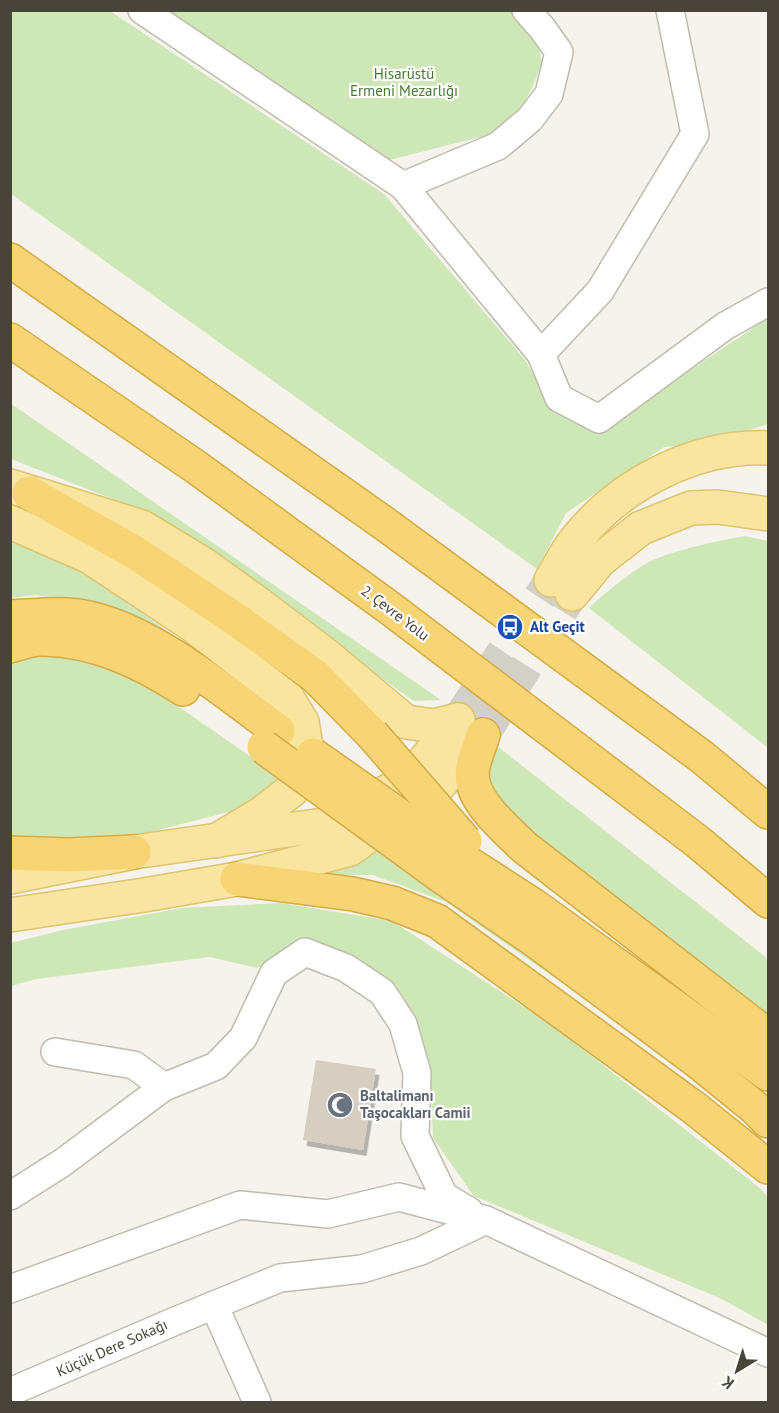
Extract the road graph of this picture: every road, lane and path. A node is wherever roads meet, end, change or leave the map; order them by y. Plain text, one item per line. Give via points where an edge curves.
1 (142, 10) edge
2 (526, 10) edge
3 (670, 10) edge
4 (403, 186) junction
5 (10, 260) edge
6 (768, 302) edge
7 (10, 340) edge
8 (542, 354) junction
9 (767, 453) edge
10 (20, 489) edge
11 (768, 493) edge
12 (691, 508) junction
13 (768, 514) edge
14 (10, 522) edge
15 (10, 617) edge
16 (10, 646) edge
17 (471, 728) junction
18 (271, 739) junction
19 (702, 756) junction
20 (768, 807) edge
21 (768, 812) edge
22 (216, 841) junction
23 (698, 842) junction
24 (134, 852) junction
25 (10, 853) edge
26 (454, 857) junction
27 (10, 877) edge
28 (237, 879) junction
29 (768, 901) edge
30 (768, 908) edge
31 (10, 915) edge
32 (768, 1036) edge
33 (55, 1052) dead end
34 (768, 1074) edge
35 (164, 1087) junction
36 (768, 1121) edge
37 (768, 1167) edge
38 (10, 1197) edge
39 (486, 1220) junction
40 (10, 1289) edge
41 (214, 1305) junction
42 (768, 1353) edge
43 (10, 1392) edge
44 (257, 1402) edge

1 - 4 street
2 - 4 street via 559,52 549,94 530,119 498,146
3 - 8 street via 695,134 600,291
4 - 8 street
5 - 19 highway
6 - 8 street via 725,326 599,419 559,398
7 - 23 highway, 2. Çevre Yolu via 196,467 391,609
9 - 12 main road via 693,458 644,480 608,507 575,541 562,587 641,528
10 - 17 main road via 142,527 256,603 406,722
10 - 26 highway, bridge via 134,552 315,676 372,734
11 - 12 main road via 725,496
12 - 13 main road via 718,507
14 - 22 main road via 90,557 194,626 288,699 302,722 305,767 292,790
15 - 18 highway via 88,617 122,628 211,682
16 - 18 highway via 41,639 96,645 154,670 211,708
17 - 22 main road via 392,789 330,824
17 - 28 main road via 439,785 350,849
17 - 32 highway via 473,785 488,811 524,847
18 - 26 highway, bridge
19 - 20 highway
19 - 21 highway
22 - 24 main road
23 - 29 highway, 2. Çevre Yolu
23 - 30 highway
24 - 25 highway
24 - 27 main road
26 - 34 highway via 533,905
26 - 36 highway via 536,941 696,1060
28 - 31 main road
28 - 37 highway via 353,894 393,903 437,921 684,1100
33 - 35 street via 134,1065
35 - 38 street
35 - 39 street via 216,1066 243,1038 274,973 305,952 346,968 382,992 403,1024 417,1073 415,1136 444,1196
39 - 40 street via 399,1197 328,1214 240,1205
39 - 41 street, Küçük Dere Sokağı via 421,1251 362,1269 280,1278
39 - 42 street
41 - 43 street, Küçük Dere Sokağı
41 - 44 street

